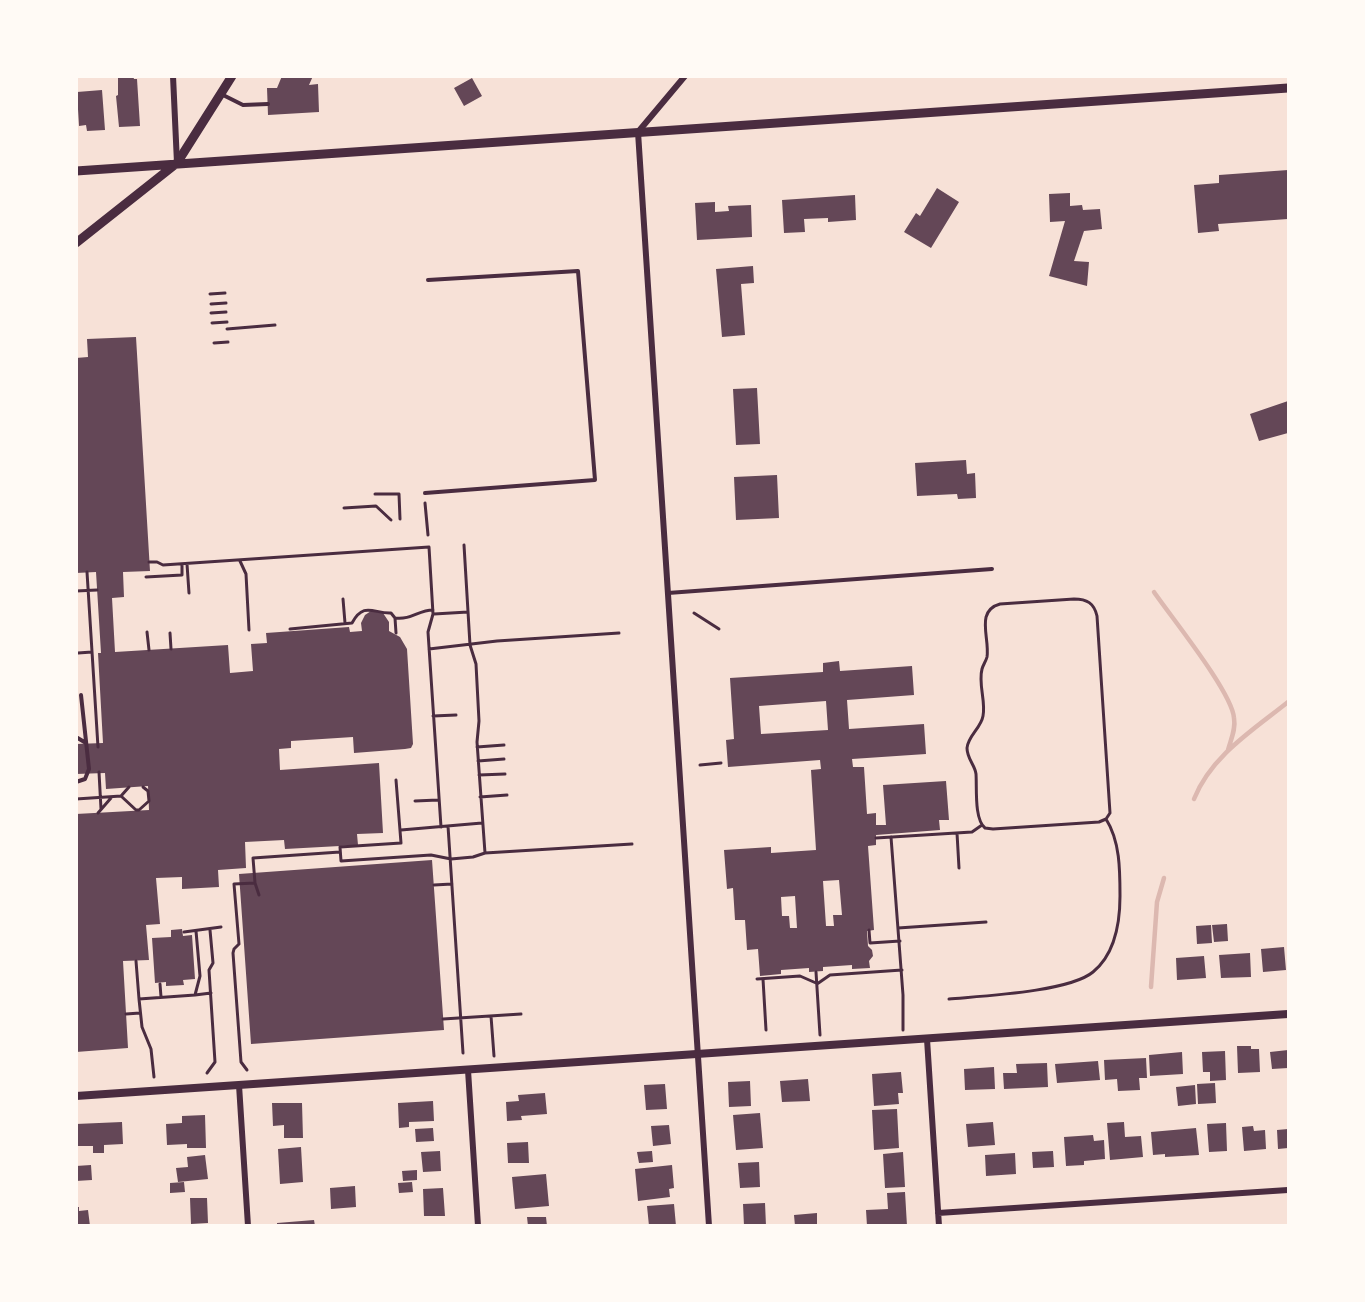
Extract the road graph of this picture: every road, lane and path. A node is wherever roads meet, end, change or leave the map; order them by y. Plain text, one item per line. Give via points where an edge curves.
1 (173, 76) edge
2 (232, 76) edge
3 (685, 76) edge
4 (1288, 88) edge
5 (221, 94) junction
6 (267, 104) dead end
7 (638, 132) junction
8 (177, 163) junction
9 (76, 171) edge
10 (76, 243) edge
11 (428, 280) dead end
12 (225, 293) dead end
13 (210, 294) dead end
14 (226, 303) dead end
15 (211, 304) dead end
16 (226, 312) dead end
17 (211, 314) dead end
18 (227, 322) dead end
19 (212, 323) dead end
20 (275, 325) dead end
21 (227, 329) dead end
22 (228, 342) dead end
23 (214, 343) dead end
24 (425, 493) dead end
25 (375, 494) dead end
26 (425, 503) dead end
27 (344, 508) dead end
28 (400, 519) dead end
29 (391, 520) dead end
30 (428, 535) dead end
31 (464, 545) dead end
32 (240, 561) junction
33 (149, 562) dead end
34 (182, 564) junction
35 (187, 564) junction
36 (992, 569) dead end
37 (87, 572) dead end
38 (146, 577) dead end
39 (97, 590) dead end
40 (76, 591) edge
41 (88, 591) junction
42 (189, 593) dead end
43 (668, 593) junction
44 (343, 599) dead end
45 (433, 612) junction
46 (468, 612) junction
47 (694, 613) dead end
48 (395, 618) junction
49 (345, 623) junction
50 (290, 628) dead end
51 (719, 629) dead end
52 (249, 630) dead end
53 (147, 632) dead end
54 (170, 633) dead end
55 (396, 633) dead end
56 (619, 633) dead end
57 (470, 645) junction
58 (171, 648) dead end
59 (429, 649) junction
60 (149, 650) dead end
61 (92, 652) junction
62 (78, 653) dead end
63 (81, 695) dead end
64 (456, 715) dead end
65 (433, 716) junction
66 (96, 718) dead end
67 (76, 737) edge
68 (86, 744) junction
69 (504, 745) dead end
70 (477, 747) junction
71 (504, 759) dead end
72 (478, 761) junction
73 (721, 763) dead end
74 (700, 765) dead end
75 (506, 774) dead end
76 (479, 776) junction
77 (396, 780) dead end
78 (76, 782) edge
79 (143, 787) dead end
80 (129, 788) dead end
81 (507, 795) dead end
82 (121, 796) junction
83 (112, 797) junction
84 (480, 797) junction
85 (100, 798) junction
86 (76, 799) edge
87 (82, 799) junction
88 (438, 800) junction
89 (415, 801) dead end
90 (76, 804) edge
91 (1106, 819) junction
92 (482, 823) junction
93 (982, 825) junction
94 (448, 826) junction
95 (441, 827) junction
96 (400, 830) junction
97 (957, 833) junction
98 (891, 837) junction
99 (876, 838) dead end
100 (632, 844) dead end
101 (340, 852) junction
102 (485, 854) junction
103 (450, 859) junction
104 (959, 868) dead end
105 (255, 883) junction
106 (452, 884) junction
107 (434, 885) dead end
108 (259, 895) dead end
109 (986, 922) dead end
110 (221, 927) dead end
111 (898, 928) junction
112 (210, 930) junction
113 (869, 930) dead end
114 (196, 931) junction
115 (184, 932) dead end
116 (900, 941) junction
117 (136, 961) dead end
118 (209, 969) junction
119 (902, 970) junction
120 (816, 972) dead end
121 (200, 976) junction
122 (757, 979) dead end
123 (763, 979) junction
124 (160, 984) dead end
125 (817, 984) junction
126 (211, 993) junction
127 (195, 995) junction
128 (161, 997) junction
129 (140, 999) junction
130 (948, 999) dead end
131 (140, 1013) junction
132 (126, 1014) dead end
133 (521, 1014) dead end
134 (1288, 1014) edge
135 (491, 1016) junction
136 (461, 1018) junction
137 (443, 1019) dead end
138 (820, 1024) dead end
139 (766, 1030) dead end
140 (927, 1039) junction
141 (903, 1040) junction
142 (464, 1053) dead end
143 (698, 1054) junction
144 (495, 1068) junction
145 (247, 1070) dead end
146 (468, 1070) junction
147 (207, 1073) dead end
148 (154, 1077) dead end
149 (239, 1085) junction
150 (76, 1096) edge
151 (1288, 1190) edge
152 (938, 1213) junction
153 (248, 1226) edge
154 (478, 1226) edge
155 (709, 1226) edge
156 (939, 1226) edge

1 - 8 street
2 - 5 main road
3 - 7 street
4 - 7 main road
5 - 6 lane via 243,105
5 - 8 main road
7 - 8 main road
7 - 43 street
8 - 9 main road
8 - 10 main road
11 - 24 lane via 578,271 595,480
12 - 13 path
14 - 15 path
16 - 17 path
18 - 19 path
20 - 21 path
22 - 23 path
25 - 28 path via 399,494
26 - 30 path
27 - 29 path via 376,506
31 - 46 path
32 - 35 path
32 - 45 path via 429,547
32 - 52 path via 246,574
33 - 34 path
34 - 35 path
34 - 38 path via 182,575
35 - 42 path
36 - 43 lane
37 - 41 path
39 - 41 path
40 - 41 path
41 - 61 path
43 - 143 street
44 - 49 path
45 - 46 path
45 - 48 path via 426,610 407,619
45 - 59 path via 428,628
46 - 57 path
47 - 51 path
48 - 49 path via 391,613 373,609 359,614 352,623
48 - 55 path
49 - 50 path
53 - 60 path
54 - 58 path
56 - 57 path
57 - 59 path
57 - 70 path via 476,664
59 - 65 path
61 - 62 path
61 - 66 path
63 - 68 lane
64 - 65 path
65 - 88 path
67 - 68 lane
68 - 78 lane via 88,773
69 - 70 path
70 - 72 path
71 - 72 path
72 - 76 path
73 - 74 path
75 - 76 path
76 - 84 path
77 - 96 path
79 - 82 path via 148,791 149,801 139,810
80 - 82 path
81 - 84 path
82 - 83 path
83 - 85 path
83 - 85 path via 100,811
84 - 92 path
85 - 87 path
86 - 87 path
87 - 90 path
88 - 89 path
88 - 95 path
91 - 93 path via 993,829
91 - 93 path via 1110,809 1097,616 1086,600 1074,599 1000,604 987,614 987,658 982,673 984,713 967,748 976,772
91 - 130 path via 1117,851 1120,910 1112,946 1098,967 1063,984
92 - 94 path
92 - 102 path
93 - 97 path via 976,831
94 - 95 path
94 - 103 path
95 - 96 path
96 - 101 path via 401,843 340,847
97 - 98 path
97 - 104 path
98 - 99 path
98 - 111 path
100 - 102 path
101 - 103 path via 341,861 431,855
101 - 105 path via 254,858
102 - 103 path
103 - 106 path
105 - 108 path
105 - 145 path via 234,884 239,944 233,953 241,1062
106 - 107 path
106 - 136 path
109 - 111 path
110 - 112 path
111 - 116 path
112 - 114 path
112 - 118 path via 213,963
113 - 116 path via 870,943
114 - 115 path
114 - 121 path
116 - 119 path
117 - 129 path
118 - 121 path
118 - 126 path
119 - 125 path via 830,975
119 - 141 path
120 - 125 path
121 - 127 path
122 - 123 path
123 - 125 path via 800,976
123 - 139 path
124 - 128 path
125 - 138 path
126 - 127 path
126 - 147 path via 215,1062
127 - 128 path
128 - 129 path
129 - 131 path
131 - 132 path
131 - 148 path via 142,1032 151,1049
133 - 135 path
134 - 140 street
135 - 136 path
135 - 144 path
136 - 137 path
136 - 142 path
140 - 141 street
140 - 152 street
141 - 143 street
143 - 144 street
143 - 155 street
144 - 146 street
146 - 149 street
146 - 154 street
149 - 150 street
149 - 153 street
151 - 152 street
152 - 156 street

